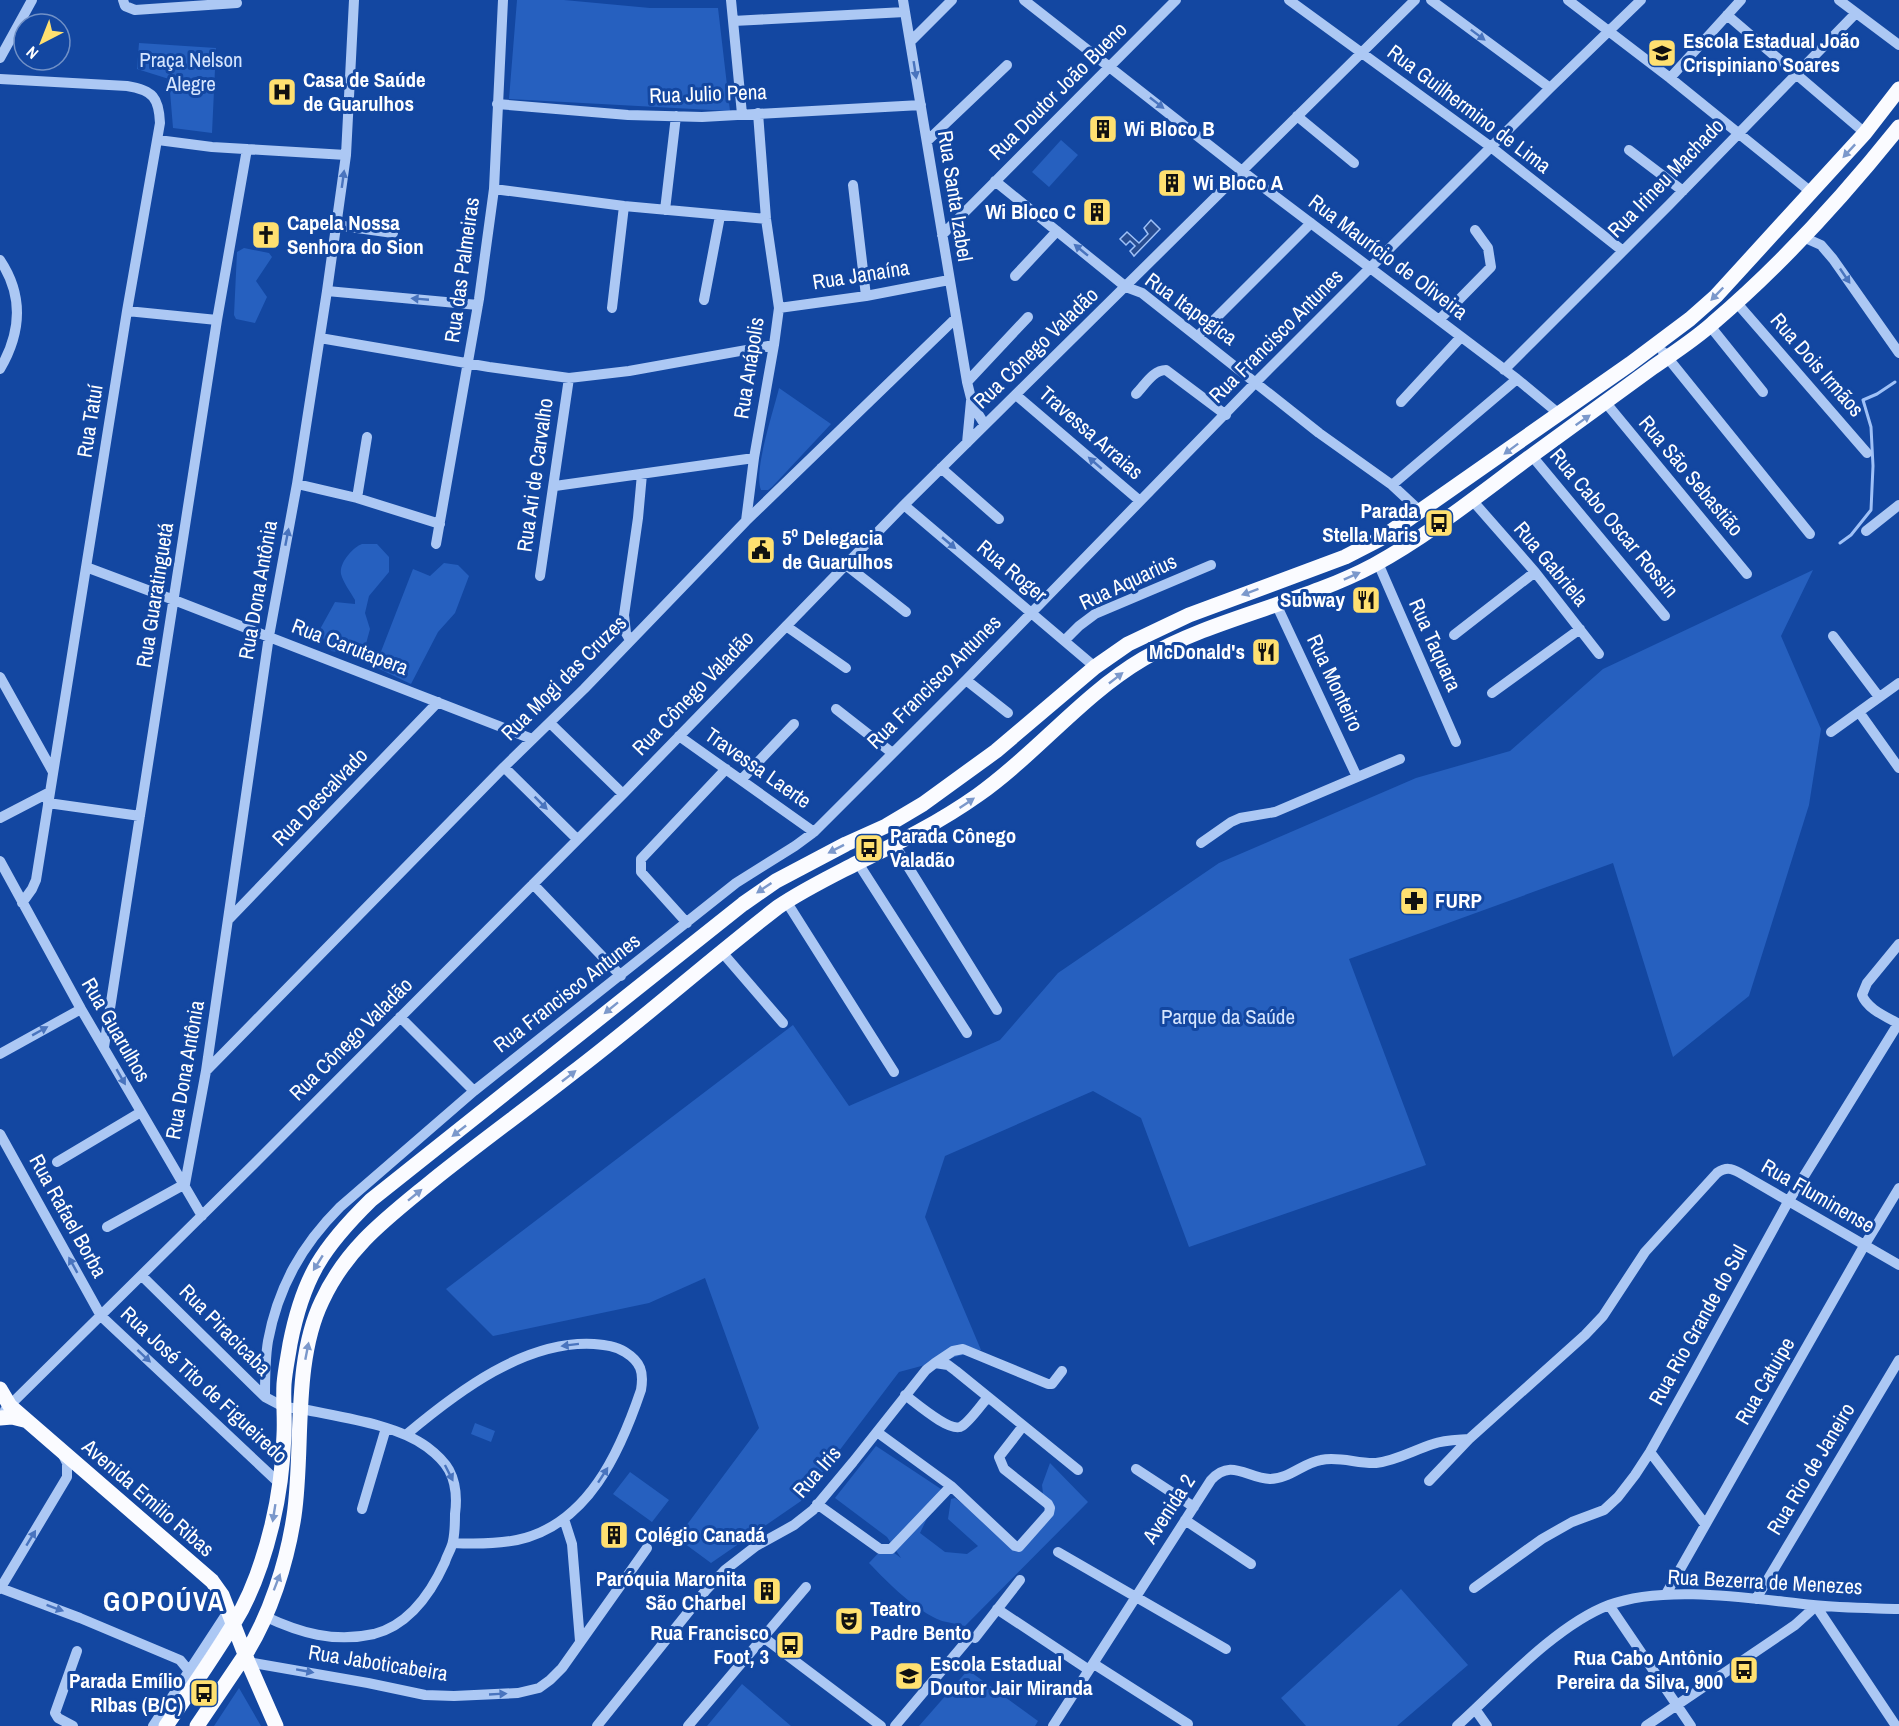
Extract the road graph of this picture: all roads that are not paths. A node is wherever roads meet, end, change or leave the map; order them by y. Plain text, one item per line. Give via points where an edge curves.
1 (32, 0) edge
2 (123, 0) edge
3 (354, 0) edge
4 (503, 0) edge
5 (731, 0) edge
6 (903, 0) edge
7 (952, 0) edge
8 (1024, 0) edge
9 (1176, 0) edge
10 (1288, 0) edge
11 (1415, 0) edge
12 (1431, 0) edge
13 (1568, 0) edge
14 (1641, 0) edge
15 (1741, 0) edge
16 (1839, 0) edge
17 (237, 3) dead end
18 (905, 12) junction
19 (1856, 13) junction
20 (1727, 15) junction
21 (733, 21) junction
22 (1610, 31) junction
23 (910, 42) junction
24 (1899, 45) edge
25 (1361, 53) junction
26 (0, 58) edge
27 (1007, 65) dead end
28 (1111, 67) junction
29 (1795, 74) junction
30 (1670, 78) junction
31 (0, 79) edge
32 (1550, 88) junction
33 (1899, 89) edge
34 (497, 104) junction
35 (921, 105) junction
36 (758, 113) junction
37 (742, 114) junction
38 (676, 116) junction
39 (1297, 117) junction
40 (1899, 127) edge
41 (1738, 132) junction
42 (1865, 133) junction
43 (158, 140) junction
44 (927, 141) junction
45 (1491, 147) junction
46 (247, 149) junction
47 (1629, 150) dead end
48 (346, 155) junction
49 (1354, 162) dead end
50 (1242, 171) junction
51 (995, 181) junction
52 (854, 185) dead end
53 (494, 189) junction
54 (1683, 191) junction
55 (1811, 192) junction
56 (624, 206) junction
57 (665, 210) junction
58 (720, 216) junction
59 (766, 219) junction
60 (1311, 223) junction
61 (336, 225) junction
62 (1475, 230) dead end
63 (1057, 231) junction
64 (393, 233) dead end
65 (942, 235) junction
66 (1803, 237) junction
67 (1623, 251) junction
68 (0, 260) edge
69 (1371, 269) junction
70 (1015, 276) dead end
71 (950, 280) junction
72 (1126, 287) junction
73 (327, 291) junction
74 (866, 296) junction
75 (704, 300) dead end
76 (1737, 302) junction
77 (478, 304) junction
78 (612, 308) dead end
79 (779, 308) junction
80 (128, 311) junction
81 (1028, 317) dead end
82 (956, 318) junction
83 (218, 320) junction
84 (1439, 320) junction
85 (1710, 326) junction
86 (1198, 336) junction
87 (1461, 337) junction
88 (320, 338) junction
89 (774, 345) junction
90 (1657, 345) junction
91 (1899, 353) edge
92 (1667, 357) junction
93 (468, 363) junction
94 (0, 369) edge
95 (1504, 370) junction
96 (569, 378) junction
97 (1517, 379) junction
98 (968, 382) junction
99 (1256, 382) junction
100 (1763, 392) dead end
101 (1136, 394) dead end
102 (1016, 395) junction
103 (971, 398) junction
104 (1401, 402) dead end
105 (1606, 403) junction
106 (1558, 413) junction
107 (1226, 415) junction
108 (986, 425) junction
109 (367, 437) dead end
110 (967, 443) junction
111 (1868, 453) dead end
112 (1532, 456) junction
113 (754, 458) junction
114 (941, 468) junction
115 (642, 474) junction
116 (297, 484) junction
117 (1392, 485) junction
118 (555, 486) junction
119 (357, 498) junction
120 (1472, 500) junction
121 (1140, 501) junction
122 (904, 505) junction
123 (1899, 505) edge
124 (1420, 512) junction
125 (999, 519) dead end
126 (746, 521) junction
127 (440, 524) junction
128 (1866, 531) dead end
129 (1810, 534) dead end
130 (436, 544) dead end
131 (1378, 563) junction
132 (846, 565) junction
133 (1211, 565) dead end
134 (86, 567) junction
135 (1535, 572) junction
136 (1747, 574) dead end
137 (540, 576) dead end
138 (174, 600) junction
139 (1277, 606) junction
140 (906, 612) dead end
141 (1030, 612) junction
142 (1665, 616) dead end
143 (786, 626) junction
144 (1580, 629) junction
145 (1454, 635) dead end
146 (269, 636) junction
147 (1833, 636) dead end
148 (630, 640) junction
149 (1065, 640) junction
150 (1599, 654) dead end
151 (1095, 667) junction
152 (846, 668) dead end
153 (0, 677) edge
154 (966, 680) junction
155 (1899, 683) edge
156 (1492, 693) dead end
157 (1879, 697) junction
158 (438, 702) junction
159 (836, 709) dead end
160 (1859, 712) junction
161 (1008, 713) dead end
162 (550, 723) junction
163 (794, 724) dead end
164 (1831, 732) dead end
165 (679, 736) junction
166 (532, 739) junction
167 (1456, 742) dead end
168 (891, 752) junction
169 (1401, 759) dead end
170 (504, 766) junction
171 (1899, 768) edge
172 (726, 769) junction
173 (53, 772) junction
174 (1357, 777) junction
175 (741, 780) junction
176 (622, 794) junction
177 (49, 797) junction
178 (140, 816) junction
179 (0, 818) edge
180 (814, 832) junction
181 (577, 839) junction
182 (1201, 843) dead end
183 (894, 844) junction
184 (858, 863) junction
185 (2, 868) edge
186 (533, 884) junction
187 (786, 901) junction
188 (22, 903) junction
189 (229, 919) junction
190 (687, 923) junction
191 (1899, 944) edge
192 (721, 951) junction
193 (621, 976) junction
194 (631, 992) junction
195 (81, 1009) junction
196 (997, 1010) dead end
197 (647, 1013) junction
198 (400, 1017) junction
199 (783, 1023) dead end
200 (1899, 1024) edge
201 (967, 1033) dead end
202 (104, 1047) junction
203 (0, 1054) edge
204 (206, 1071) junction
205 (894, 1072) dead end
206 (474, 1091) junction
207 (141, 1112) junction
208 (0, 1134) edge
209 (57, 1162) dead end
210 (185, 1184) junction
211 (1899, 1188) edge
212 (1788, 1202) junction
213 (202, 1216) junction
214 (107, 1227) dead end
215 (1864, 1246) junction
216 (1899, 1265) edge
217 (142, 1275) junction
218 (102, 1316) junction
219 (1899, 1360) edge
220 (935, 1363) junction
221 (266, 1371) junction
222 (1062, 1371) dead end
223 (250, 1382) junction
224 (0, 1389) edge
225 (905, 1395) junction
226 (264, 1397) junction
227 (988, 1397) junction
228 (284, 1407) junction
229 (302, 1409) junction
230 (3, 1413) edge
231 (1023, 1426) junction
232 (386, 1428) junction
233 (877, 1432) junction
234 (407, 1434) junction
235 (1469, 1439) junction
236 (56, 1445) junction
237 (1650, 1452) junction
238 (1136, 1469) dead end
239 (1078, 1470) dead end
240 (1429, 1481) dead end
241 (279, 1483) junction
242 (64, 1484) junction
243 (100, 1485) junction
244 (951, 1486) junction
245 (818, 1504) junction
246 (1194, 1507) junction
247 (362, 1509) dead end
248 (564, 1518) junction
249 (1185, 1520) junction
250 (1706, 1524) junction
251 (453, 1543) junction
252 (647, 1548) dead end
253 (1058, 1552) dead end
254 (1251, 1564) dead end
255 (1020, 1580) dead end
256 (806, 1587) dead end
257 (0, 1588) edge
258 (1474, 1588) dead end
259 (1666, 1594) junction
260 (1136, 1596) junction
261 (1756, 1599) junction
262 (1609, 1605) junction
263 (1816, 1606) junction
264 (997, 1609) junction
265 (1899, 1609) edge
266 (264, 1616) junction
267 (232, 1617) junction
268 (763, 1638) junction
269 (580, 1641) junction
270 (1226, 1649) dead end
271 (77, 1651) dead end
272 (246, 1659) junction
273 (1091, 1667) junction
274 (189, 1671) junction
275 (1676, 1705) junction
276 (1475, 1710) junction
277 (1188, 1724) dead end
278 (73, 1726) edge
279 (153, 1726) edge
280 (166, 1726) edge
281 (197, 1726) edge
282 (276, 1726) edge
283 (597, 1726) edge
284 (688, 1726) edge
285 (881, 1726) edge
286 (895, 1726) edge
287 (1053, 1726) edge
288 (1457, 1726) edge
289 (1487, 1726) edge
290 (1646, 1726) edge
291 (1691, 1726) edge
292 (1896, 1726) edge

1 - 26 street
2 - 17 street via 125,6 135,10
3 - 48 street, Rua Dona Antônia
4 - 34 street, Rua das Palmeiras
5 - 21 street
6 - 18 street, Rua Santa Izabel
7 - 23 street
8 - 28 street, Rua Maurício de Oliveira
9 - 28 street, Rua Doutor João Bueno
10 - 25 street, Rua Guilhermino de Lima
11 - 25 street, Rua Cônego Valadão
12 -> 32 street
13 - 22 street
14 - 22 street, Rua Francisco Antunes
15 - 20 street
16 - 19 street
18 - 21 street
18 - 23 street, Rua Santa Izabel
19 - 24 street
19 - 29 street, Rua Irineu Machado
20 - 29 street
20 - 30 street
21 - 37 street
22 - 30 street
22 - 32 street, Rua Francisco Antunes
23 -> 35 street, Rua Santa Izabel
25 - 39 street, Rua Cônego Valadão
25 - 45 street, Rua Guilhermino de Lima
27 - 44 street
28 -> 50 street, Rua Maurício de Oliveira
28 - 51 street, Rua Doutor João Bueno
29 - 41 street, Rua Irineu Machado
29 - 42 street
30 - 41 street
31 - 43 street, Rua Tatuí via 145,90 154,98 159,111
32 - 45 street, Rua Francisco Antunes
33 - 42 main road
34 - 38 street, Rua Julio Pena via 628,116
34 - 53 street, Rua das Palmeiras
35 - 36 street, Rua Julio Pena
35 - 44 street, Rua Santa Izabel
36 - 37 street, Rua Julio Pena
36 - 59 street, Rua Anápolis
37 - 38 street, Rua Julio Pena
38 - 57 street
39 - 49 street
39 - 50 street, Rua Cônego Valadão
40 - 66 main road
41 - 54 street, Rua Irineu Machado
41 - 55 street
42 -> 55 main road
43 - 46 street
43 - 80 street, Rua Tatuí
44 - 65 street, Rua Santa Izabel
45 - 67 street, Rua Guilhermino de Lima
45 - 69 street, Rua Francisco Antunes
46 - 48 street
46 - 83 street, Rua Guaratinguetá
47 - 54 street
61 -> 48 street, Rua Dona Antônia
50 - 60 street, Rua Maurício de Oliveira
50 - 72 street, Rua Cônego Valadão
51 - 63 street, Rua Itapegica
51 - 65 street, Rua Doutor João Bueno
52 - 74 street
53 - 56 street
53 - 77 street, Rua das Palmeiras
54 - 67 street, Rua Irineu Machado
55 -> 90 main road via 1716,296
56 - 57 street
56 - 78 street
57 - 58 street
58 - 59 street
58 - 75 street
59 - 79 street, Rua Anápolis
60 - 69 street, Rua Maurício de Oliveira
60 - 86 street
61 - 64 street
61 - 73 street, Rua Dona Antônia
62 - 84 street via 1488,248 1491,267
63 - 70 street
72 -> 63 street, Rua Itapegica
65 - 71 street, Rua Santa Izabel
66 - 76 main road
66 -> 91 street via 1821,245 1833,259
67 - 95 street, Rua Irineu Machado
68 - 94 street via 12,282 17,319 13,343
69 - 84 street, Rua Maurício de Oliveira
69 - 99 street, Rua Francisco Antunes
71 - 74 street, Rua Janaína
71 - 82 street, Rua Santa Izabel
72 - 86 street, Rua Itapegica via 1142,293
72 - 102 street, Rua Cônego Valadão
77 -> 73 street
73 - 88 street, Rua Dona Antônia
74 - 79 street, Rua Janaína
76 - 85 main road
76 - 111 street, Rua Dois Irmãos
77 - 93 street, Rua das Palmeiras
79 - 89 street, Rua Anápolis
80 - 83 street
80 - 134 street, Rua Tatuí
81 - 98 street
82 - 98 street, Rua Santa Izabel
82 - 126 street, Rua Mogi das Cruzes
83 - 138 street, Rua Guaratinguetá
84 - 87 street, Rua Maurício de Oliveira
85 - 92 main road
85 - 100 street
86 - 99 street, Rua Itapegica
87 - 95 street, Rua Maurício de Oliveira
87 - 104 street
88 - 93 street
88 - 116 street, Rua Dona Antônia
89 - 96 street
89 - 113 street, Rua Anápolis
90 - 92 street
90 - 106 main road
92 - 105 main road
92 - 129 street
93 - 96 street
93 - 127 street, Rua das Palmeiras
95 - 97 street, Rua Maurício de Oliveira
96 - 118 street, Rua Ari de Carvalho
97 - 106 street, Rua Maurício de Oliveira
97 - 117 street
98 - 103 street, Rua Santa Izabel
99 - 107 street, Rua Francisco Antunes
99 - 117 street, Rua Itapegica
101 - 107 street via 1155,374 1166,370
102 - 108 street, Rua Cônego Valadão
121 -> 102 street, Travessa Arraias
103 - 108 street, Rua Santa Izabel via 977,415
103 - 110 street, Rua Santa Izabel
112 -> 105 main road
105 - 136 street, Rua São Sebastião
106 -> 124 main road
107 - 121 street, Rua Francisco Antunes
108 - 110 street, Rua Cônego Valadão
109 - 119 street
110 - 114 street, Rua Cônego Valadão
112 - 120 main road
112 - 142 street, Rua Cabo Oscar Rossin
113 - 115 street
113 - 126 street, Rua Anápolis
114 - 122 street, Rua Cônego Valadão
114 - 125 street
115 - 118 street
115 - 148 street via 624,615
116 - 119 street
146 -> 116 street, Rua Dona Antônia
117 - 124 street, Rua Itapegica
118 - 137 street, Rua Ari de Carvalho
119 - 127 street
120 - 131 main road
120 - 135 street, Rua Gabriela
121 - 141 street, Rua Francisco Antunes
122 - 132 street, Rua Cônego Valadão
122 -> 141 street, Rua Roger
123 - 128 street
124 -> 151 main road via 1345,557 1155,629
126 - 148 street, Rua Mogi das Cruzes
127 - 130 street, Rua das Palmeiras
139 -> 131 main road
131 - 167 street, Rua Taquara
132 - 140 street
132 - 143 street, Rua Cônego Valadão
133 - 149 street, Rua Aquarius via 1095,615
134 - 138 street, Rua Carutapera
134 - 173 street, Rua Tatuí
135 - 144 street, Rua Gabriela
135 - 145 street
138 - 146 street, Rua Carutapera
138 - 178 street, Rua Guaratinguetá
139 - 174 street, Rua Monteiro
183 -> 139 main road via 981,792 1144,658 1191,635
141 - 149 street, Rua Roger
141 - 154 street, Rua Francisco Antunes
143 - 152 street
143 - 165 street, Rua Cônego Valadão
144 - 150 street, Rua Gabriela
144 - 156 street
146 - 158 street, Rua Carutapera
146 - 189 street, Rua Dona Antônia
147 - 157 street
148 - 162 street, Rua Mogi das Cruzes
149 - 151 street, Rua Roger
151 -> 194 main road via 946,788 886,826 765,887
153 - 173 street
154 - 161 street
154 - 168 street, Rua Francisco Antunes
155 - 157 street
157 - 160 street
158 - 166 street, Rua Carutapera
158 - 189 street, Rua Descalvado
159 - 168 street
160 - 164 street
160 - 171 street
162 - 166 street, Rua Mogi das Cruzes
162 - 176 street
163 - 175 street
165 - 172 street, Travessa Laerte
165 - 176 street, Rua Cônego Valadão
166 - 170 street, Rua Mogi das Cruzes
168 - 180 street, Rua Francisco Antunes
169 - 174 street
170 -> 181 street
170 - 204 street, Rua Mogi das Cruzes
172 - 175 street, Travessa Laerte
172 - 190 street via 643,855 639,866
173 - 177 street, Rua Tatuí
174 - 182 street via 1275,812 1240,818
175 - 180 street, Travessa Laerte
176 - 181 street, Rua Cônego Valadão
177 - 178 street
177 - 179 street
177 - 188 street, Rua Tatuí via 36,880
178 - 202 street, Rua Guaratinguetá
180 - 190 street, Rua Francisco Antunes via 736,883
181 - 186 street, Rua Cônego Valadão
183 - 184 main road
183 - 196 street
184 - 187 main road
184 - 201 street
185 - 188 street, Rua Guarulhos
186 - 193 street
186 - 198 street, Rua Cônego Valadão
187 - 192 main road
187 - 205 street
188 - 195 street, Rua Guarulhos
189 - 204 street, Rua Dona Antônia
190 - 193 street, Rua Francisco Antunes
191 - 200 street via 1862,995 1874,1009
192 - 197 main road
192 - 199 street
193 - 206 street, Rua Francisco Antunes
194 - 197 main road
194 -> 228 main road via 371,1200 344,1227 311,1273 301,1297 286,1365
195 - 202 street, Rua Guarulhos
203 -> 195 street
229 -> 197 main road via 312,1328 321,1302 355,1248 476,1145
198 - 206 street
198 - 213 street, Rua Cônego Valadão
200 - 212 street, Rua Rio Grande do Sul
202 -> 207 street, Rua Guarulhos
204 - 210 street, Rua Dona Antônia
206 - 221 street, Rua Francisco Antunes via 356,1191 304,1248 275,1312
207 - 209 street
207 - 210 street, Rua Guarulhos
218 -> 208 street, Rua Rafael Borba
210 - 213 street, Rua Guarulhos
210 - 214 street
211 - 215 street, Rua Catuipe
212 - 215 street, Rua Fluminense
212 - 235 street, Rua Fluminense via 1733,1169 1717,1173 1645,1252 1603,1316
212 - 237 street, Rua Rio Grande do Sul
213 - 217 street, Rua Cônego Valadão
215 - 216 street, Rua Fluminense
215 - 250 street, Rua Catuipe
217 - 218 street, Rua Cônego Valadão
217 - 223 street, Rua Piracicaba
218 - 230 street, Rua Cônego Valadão
218 -> 241 street, Rua José Tito de Figueiredo
219 - 261 street, Rua Rio de Janeiro
220 - 222 street, Rua Iris via 953,1350 963,1349 1048,1384 1053,1384
220 - 225 street, Rua Iris
220 - 227 street via 948,1365
221 - 223 street
221 - 226 street, Rua Francisco Antunes
223 - 226 street, Rua Piracicaba
224 - 230 main road
225 - 227 street via 955,1428 962,1427
225 - 233 street, Rua Iris
226 - 228 street, Rua Piracicaba
227 - 231 street
228 - 229 street
228 - 241 main road
229 - 232 street
266 -> 229 main road via 282,1569 295,1513
230 - 236 main road, Avenida Emilio Ribas via 27,1421
231 - 239 street
231 - 244 street via 999,1457 1000,1462 1050,1508 1022,1546 1016,1546
232 - 234 street
232 - 247 street
233 - 244 street
233 - 245 street, Rua Iris
248 -> 234 street via 610,1464 638,1400 642,1369 622,1350 580,1344 558,1346 522,1359 459,1393
234 -> 251 street via 427,1447 449,1470 456,1495
235 - 240 street
235 - 246 street, Avenida 2 via 1434,1443 1378,1463 1323,1459 1270,1479 1227,1469 1211,1480
236 - 242 street via 67,1463
236 - 243 main road, Avenida Emilio Ribas
237 - 250 street
237 - 258 street, Rua Rio Grande do Sul via 1618,1497 1604,1509 1542,1539
238 - 246 street
241 -> 267 main road via 272,1524 248,1594
242 - 243 street via 80,1476
257 -> 242 street
243 - 267 main road, Avenida Emilio Ribas via 212,1581
244 - 245 street via 886,1550
245 - 283 street, Rua Iris via 794,1525 756,1545 725,1570
246 - 249 street, Avenida 2
248 - 251 street via 520,1540
248 - 269 street via 572,1544
249 - 254 street
249 - 260 street, Avenida 2
250 - 259 street, Rua Catuipe
251 - 266 street via 417,1608 389,1628 365,1635 322,1638
252 - 269 street, Rua Jaboticabeira
253 - 260 street
255 - 264 street
256 - 268 street
257 -> 274 street via 180,1660
259 - 261 street, Rua Bezerra de Menezes
259 - 262 street, Rua Bezerra de Menezes
260 - 270 street
260 - 273 street, Avenida 2
261 - 263 street, Rua Bezerra de Menezes
262 - 275 street
262 - 276 street, Rua Bezerra de Menezes via 1546,1645
263 - 265 street, Rua Bezerra de Menezes
263 - 275 street via 1795,1625
263 - 292 street
264 - 273 street
264 - 286 street
266 - 272 main road
267 - 272 main road, Avenida Emilio Ribas
267 - 274 street
267 - 280 main road
268 - 284 street
268 - 285 street
272 -> 269 street, Rua Jaboticabeira via 424,1695 491,1694 539,1689 562,1668
271 - 278 street via 56,1710 58,1718
272 - 281 main road
272 - 282 main road, Avenida Emilio Ribas
273 - 277 street
273 - 287 street, Avenida 2
274 - 279 street
275 - 290 street
275 - 291 street
276 - 288 street, Rua Bezerra de Menezes
276 - 289 street

